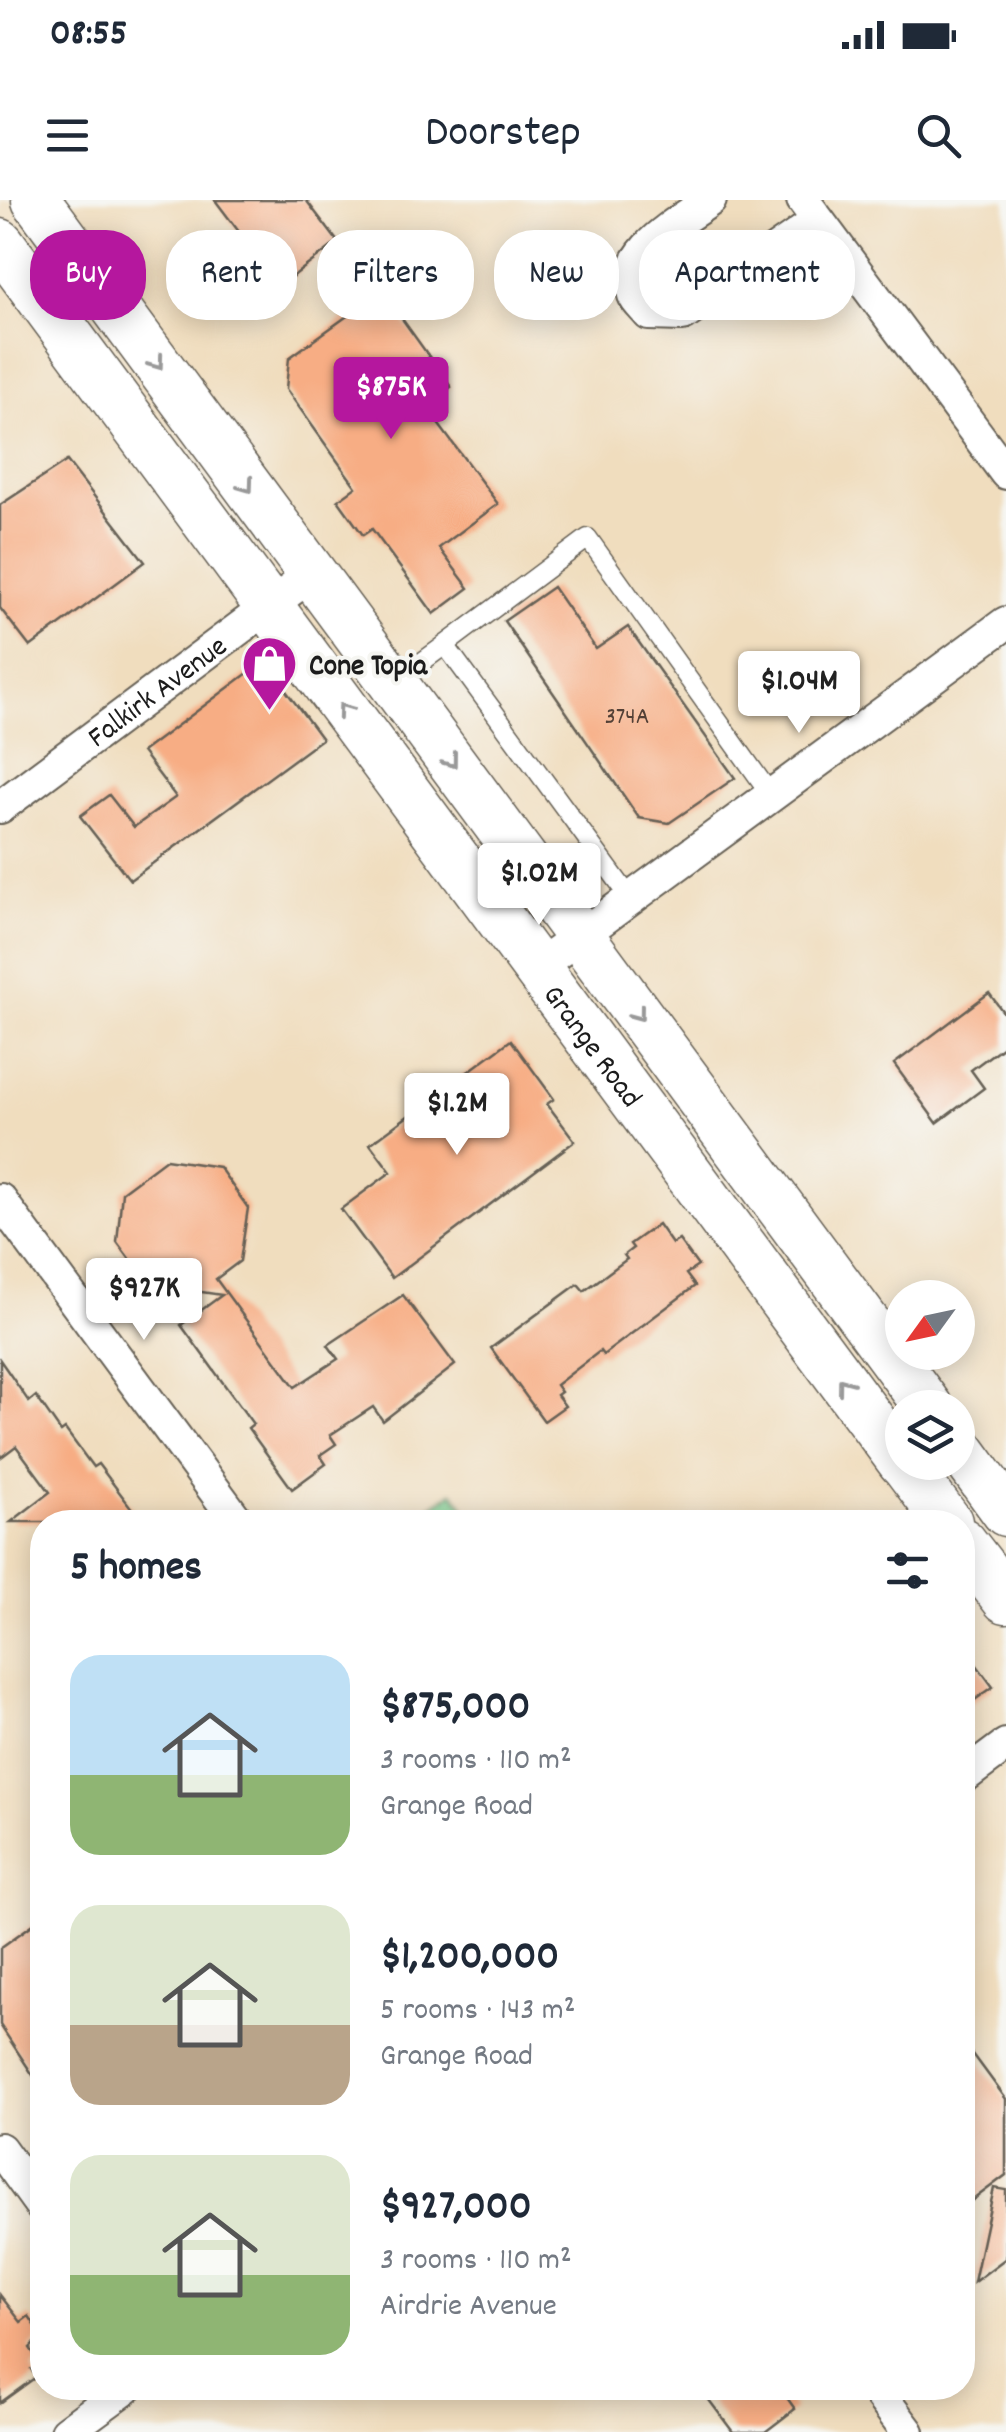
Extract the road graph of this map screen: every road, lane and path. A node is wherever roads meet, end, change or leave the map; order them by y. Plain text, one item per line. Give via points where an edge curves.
1 (36, 200) edge
2 (710, 200) edge
3 (811, 211) edge
4 (0, 244) edge
5 (167, 424) junction
6 (1006, 472) edge
7 (312, 574) junction
8 (268, 606) junction
9 (1006, 622) edge
10 (445, 645) junction
11 (393, 683) junction
12 (772, 795) junction
13 (0, 807) edge
14 (630, 900) junction
15 (580, 936) junction
16 (535, 969) junction
17 (0, 1200) edge
18 (916, 1390) edge
19 (885, 1439) edge
20 (975, 1469) edge
21 (916, 1480) edge
22 (229, 1510) edge
23 (939, 1510) edge
24 (1006, 1512) edge
25 (975, 1559) edge
26 (1006, 1599) edge
27 (1006, 1746) edge
28 (975, 1769) edge
29 (0, 2149) edge
30 (30, 2190) edge
31 (110, 2400) edge
32 (884, 2400) edge
33 (66, 2432) edge
34 (908, 2432) edge

1 -> 5 main road, Grange Road
2 - 3 street via 644,250 632,270 634,296 649,314 683,315
3 - 6 street
4 - 5 main road, Grange Road
5 -> 7 main road, Grange Road
5 - 8 main road, Grange Road
7 - 8 street, Falkirk Avenue
7 - 11 main road, Grange Road
8 - 13 street, Falkirk Avenue
16 -> 8 main road, Grange Road
9 - 12 street
10 - 11 lane
10 - 12 lane via 588,538
10 - 14 lane
11 -> 15 main road, Grange Road
12 - 14 street
14 - 15 street
15 - 16 street
15 -> 18 main road, Grange Road
19 -> 16 main road, Grange Road
17 - 22 street
20 - 24 main road
21 - 23 main road, Grange Road
25 - 26 main road
27 - 28 street
29 - 30 street
31 - 33 street
32 - 34 street

